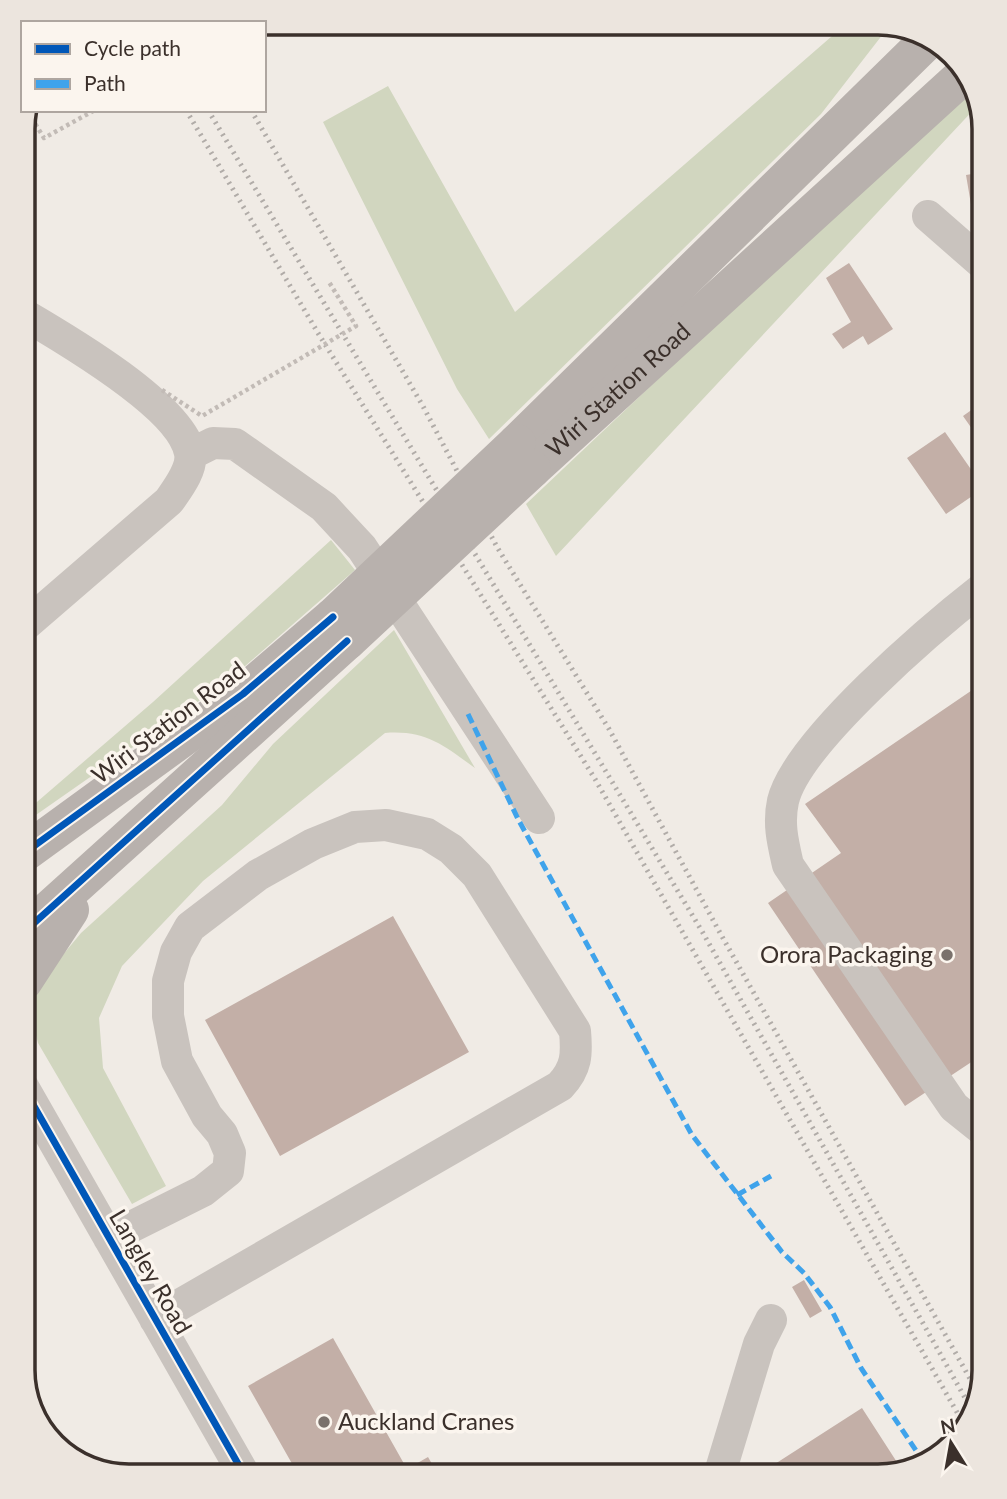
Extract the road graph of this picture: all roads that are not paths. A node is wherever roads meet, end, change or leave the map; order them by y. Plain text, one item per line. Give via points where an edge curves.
1 (922, 46) edge
2 (958, 80) edge
3 (928, 216) dead end
4 (972, 254) edge
5 (35, 329) edge
6 (191, 454) junction
7 (525, 456) junction
8 (972, 597) edge
9 (35, 616) edge
10 (340, 629) junction
11 (539, 818) dead end
12 (35, 845) edge
13 (121, 845) junction
14 (35, 922) edge
15 (35, 963) edge
16 (35, 1108) edge
17 (972, 1121) edge
18 (109, 1238) junction
19 (155, 1319) junction
20 (771, 1320) dead end
21 (237, 1464) edge
22 (723, 1464) edge

1 - 7 main road, Wiri Station Road
2 - 7 main road, Wiri Station Road
3 - 4 street
5 - 6 street via 90,356 164,411
6 - 9 street via 185,479 169,501
6 - 11 street via 213,443 235,444 324,507 362,548
7 - 10 main road, Wiri Station Road, bridge
8 - 17 street via 843,715 794,773 783,800 779,828 788,865 954,1107
10 - 12 main road, Wiri Station Road
10 - 13 main road, Wiri Station Road
13 - 14 main road, Wiri Station Road
13 - 15 main road via 61,921
16 - 18 street, Langley Road
18 - 19 street, Langley Road
18 - 19 street via 203,1191 228,1171 230,1153 177,1061 168,1016 168,981 176,952 190,927 258,875 355,827 386,825 427,834 451,849 477,875 575,1031 578,1055 571,1075 560,1086
19 - 21 street, Langley Road
20 - 22 street via 759,1344

